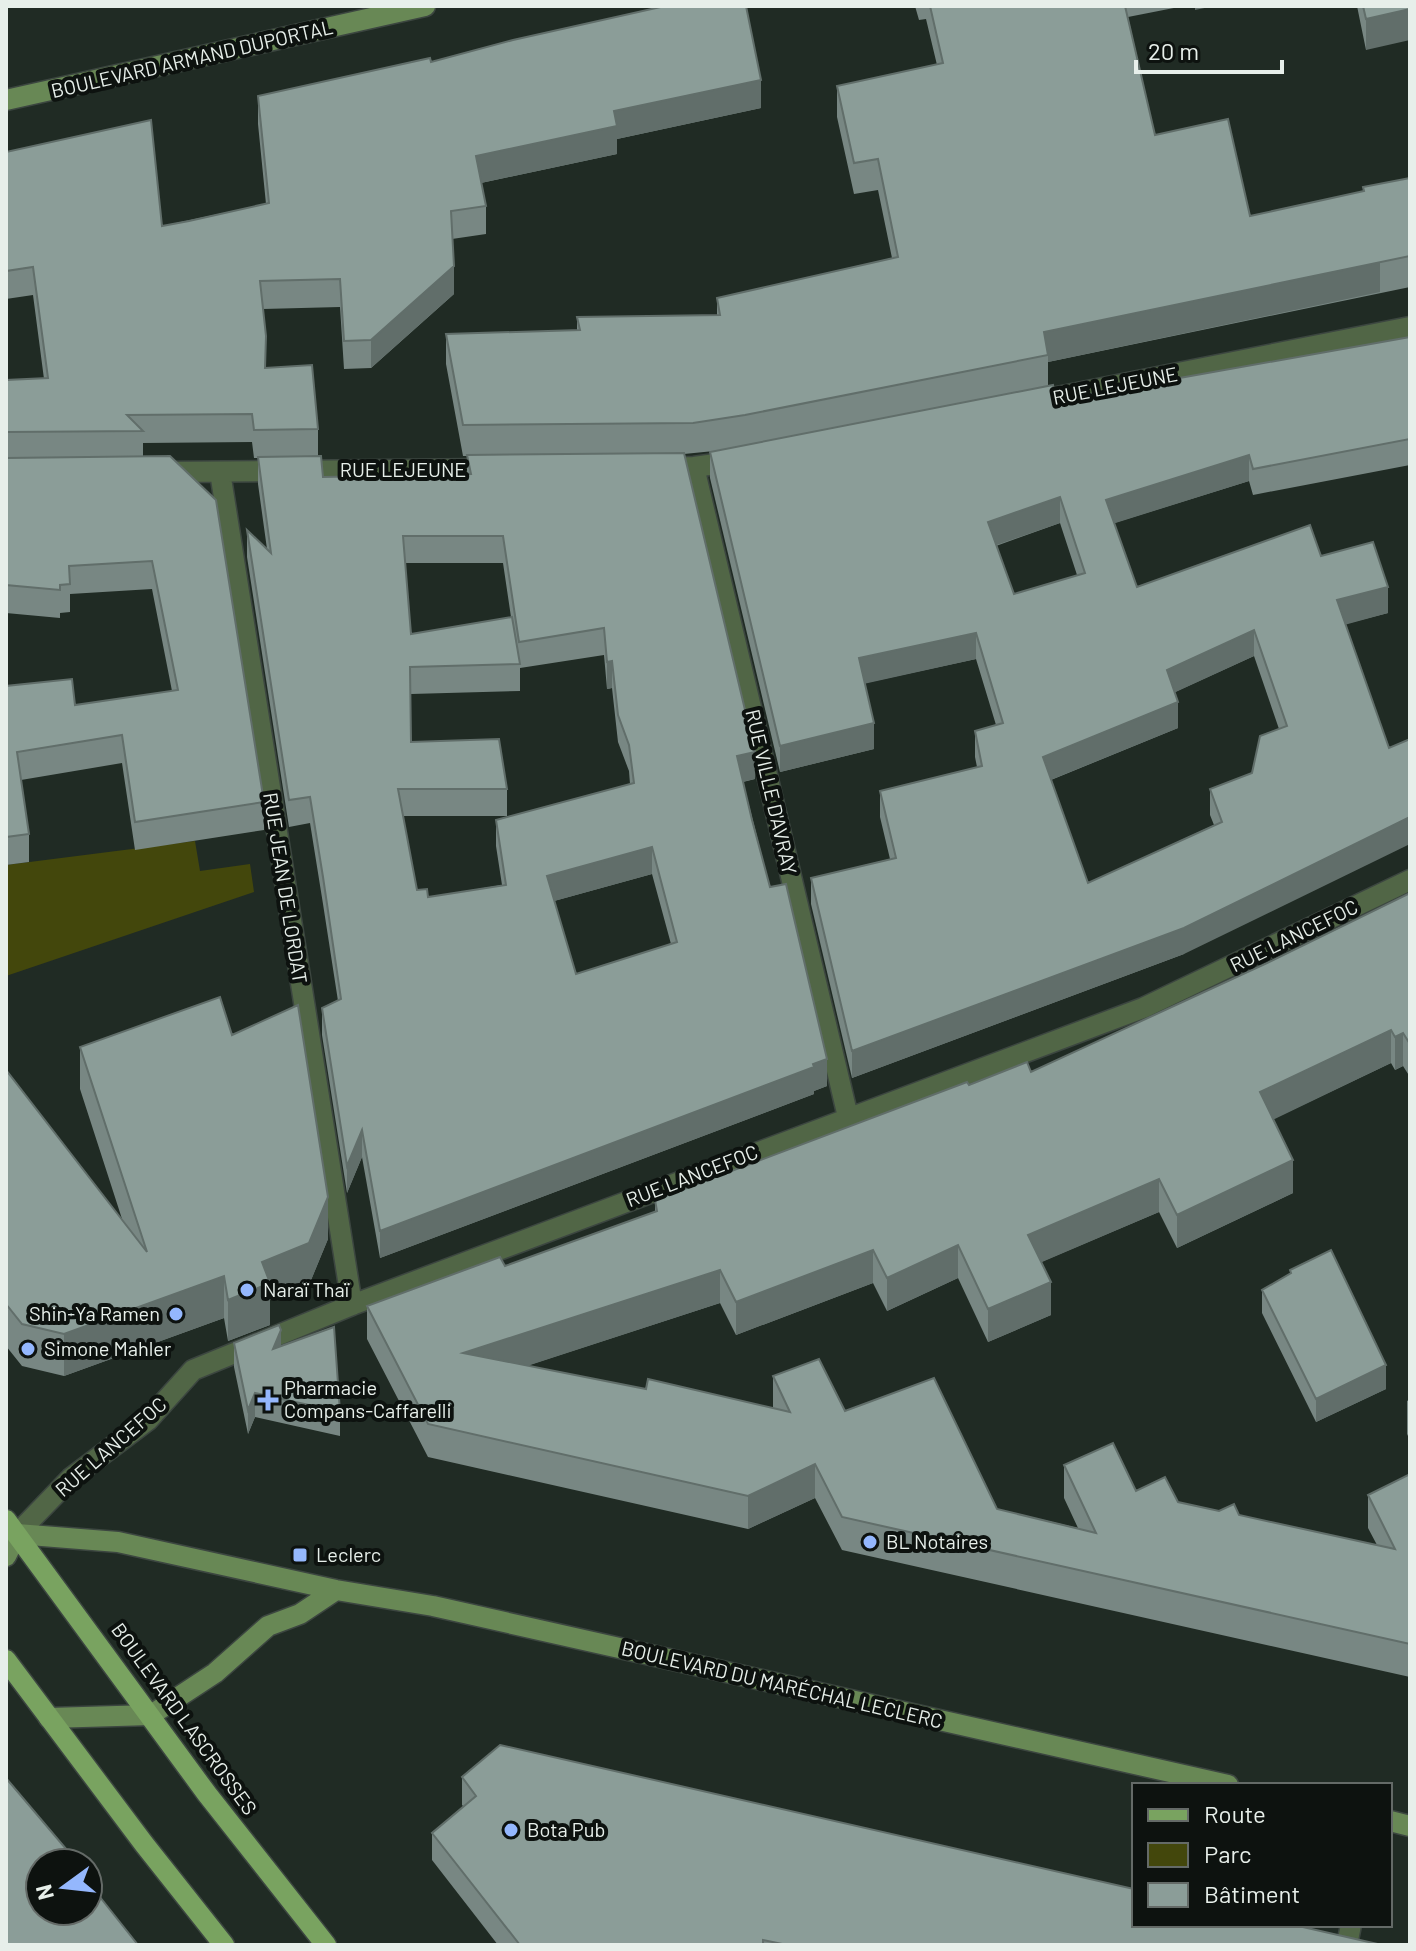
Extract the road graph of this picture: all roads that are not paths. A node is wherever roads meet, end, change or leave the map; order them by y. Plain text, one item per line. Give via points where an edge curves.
1 (425, 6) edge
2 (6, 100) edge
3 (1410, 327) edge
4 (1010, 407) edge
5 (762, 456) edge
6 (694, 467) junction
7 (646, 468) edge
8 (520, 469) edge
9 (143, 472) edge
10 (220, 472) junction
11 (1410, 880) edge
12 (848, 1117) junction
13 (352, 1305) junction
14 (12, 1527) edge
15 (6, 1556) edge
16 (336, 1590) junction
17 (6, 1660) edge
18 (151, 1715) junction
19 (49, 1718) junction
20 (1219, 1783) edge
21 (224, 1945) edge
22 (326, 1945) edge

1 - 2 main road, BOULEVARD ARMAND DUPORTAL
3 - 4 street, RUE LEJEUNE
5 - 6 street
6 - 7 street
6 - 12 street, RUE VILLE D'AVRAY
8 - 10 street, RUE LEJEUNE
9 - 10 street, RUE LEJEUNE
10 - 13 street, RUE JEAN DE LORDAT
11 - 12 street, RUE LANCEFOC via 1143,1008
12 - 13 street, RUE LANCEFOC
13 - 14 street, RUE LANCEFOC via 193,1370 148,1420
14 - 15 main road
14 - 16 main road, BOULEVARD DU MARÉCHAL LECLERC via 118,1542
14 - 18 main road, BOULEVARD LASCROSSES
16 - 18 main road via 300,1614 268,1626 215,1673
16 - 20 main road, BOULEVARD DU MARÉCHAL LECLERC via 433,1606
17 - 19 main road
18 - 19 main road
18 - 22 main road, BOULEVARD LASCROSSES
19 - 21 main road

